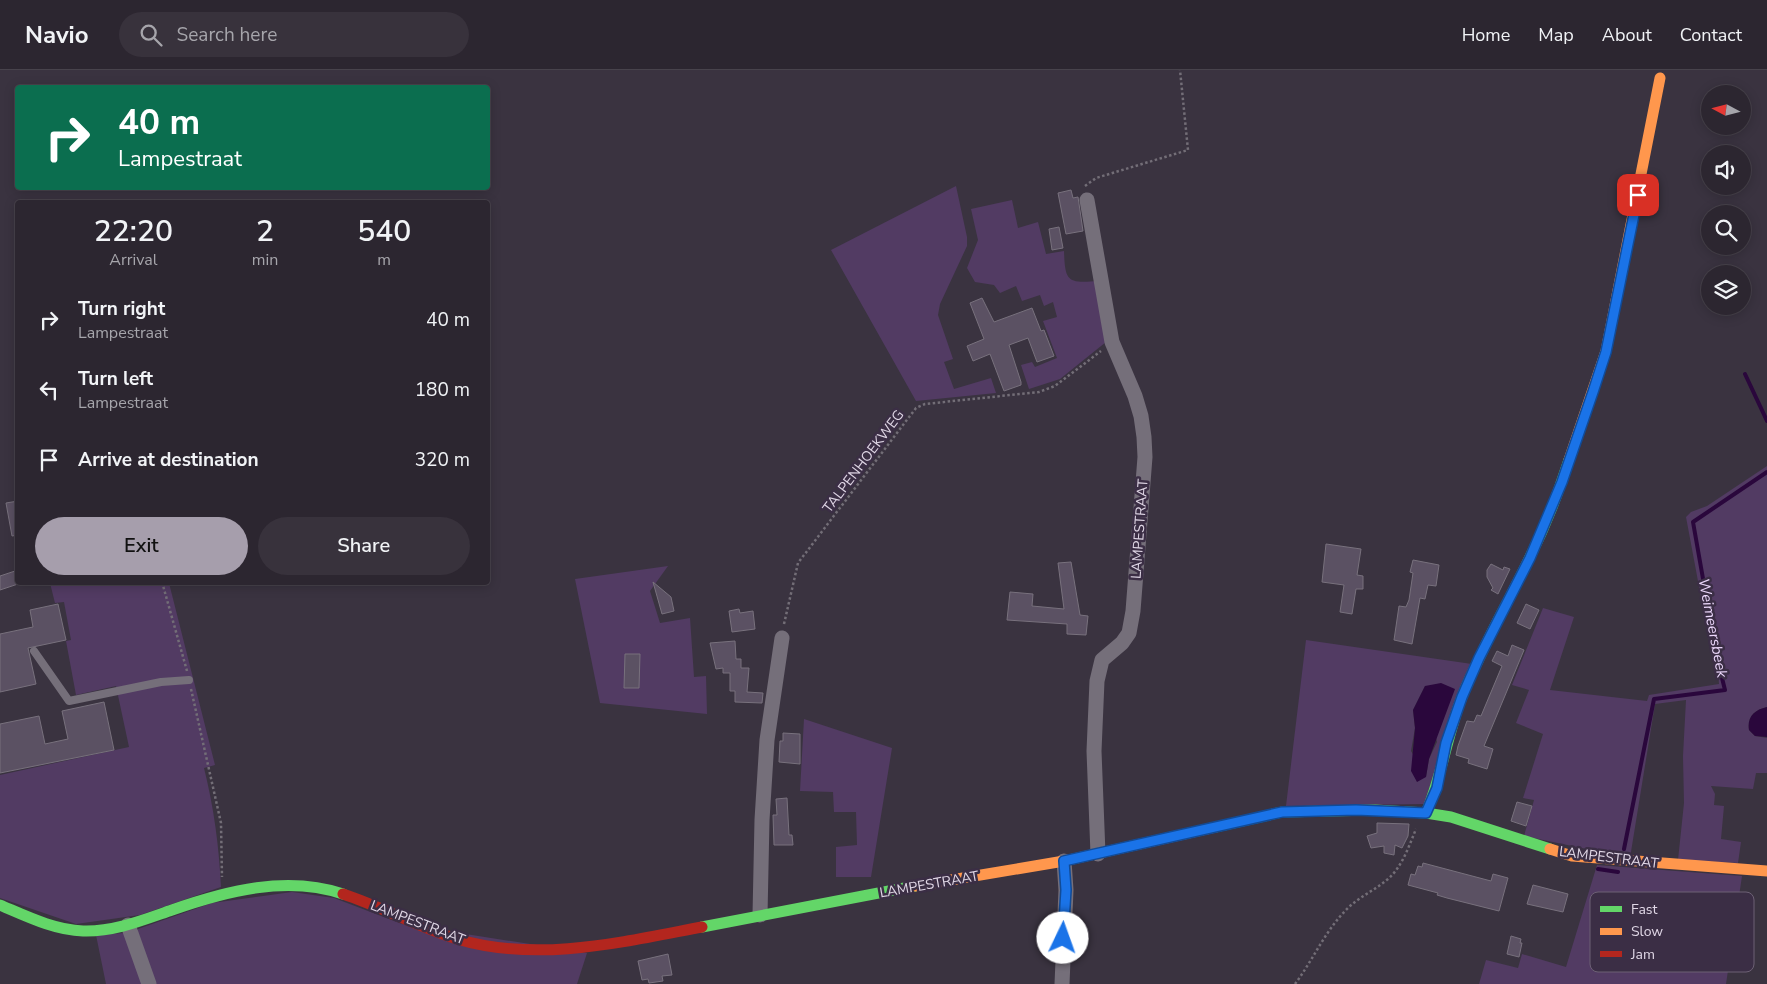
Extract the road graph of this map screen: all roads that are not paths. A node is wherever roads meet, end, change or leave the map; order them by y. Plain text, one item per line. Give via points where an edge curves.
1 (1660, 78) dead end
2 (1087, 200) road end
3 (782, 638) road end
4 (34, 651) dead end
5 (189, 680) road end
6 (1426, 813) junction
7 (1098, 854) junction
8 (1064, 861) junction
9 (1767, 871) edge
10 (0, 905) edge
11 (760, 915) junction
12 (128, 925) junction
13 (149, 984) edge
14 (1062, 984) edge

1 - 6 street via 1606,352 1562,482 1530,558 1462,697 1446,743 1437,788
2 - 7 street, LAMPESTRAAT via 1112,342 1142,416 1145,457 1133,611 1128,633 1122,643 1102,660 1097,681 1094,751
3 - 11 street via 768,740
4 - 5 lane via 70,701 161,682
6 - 7 street, LAMPESTRAAT via 1356,810 1282,812
6 - 9 street, LAMPESTRAAT via 1451,817 1572,856
7 - 8 street, LAMPESTRAAT
8 - 11 street, LAMPESTRAAT
8 - 14 street
10 - 12 street, LAMPESTRAAT via 67,929 103,930
11 - 12 street, LAMPESTRAAT via 602,945 516,948 460,940 350,897 296,885 225,894
12 - 13 street

